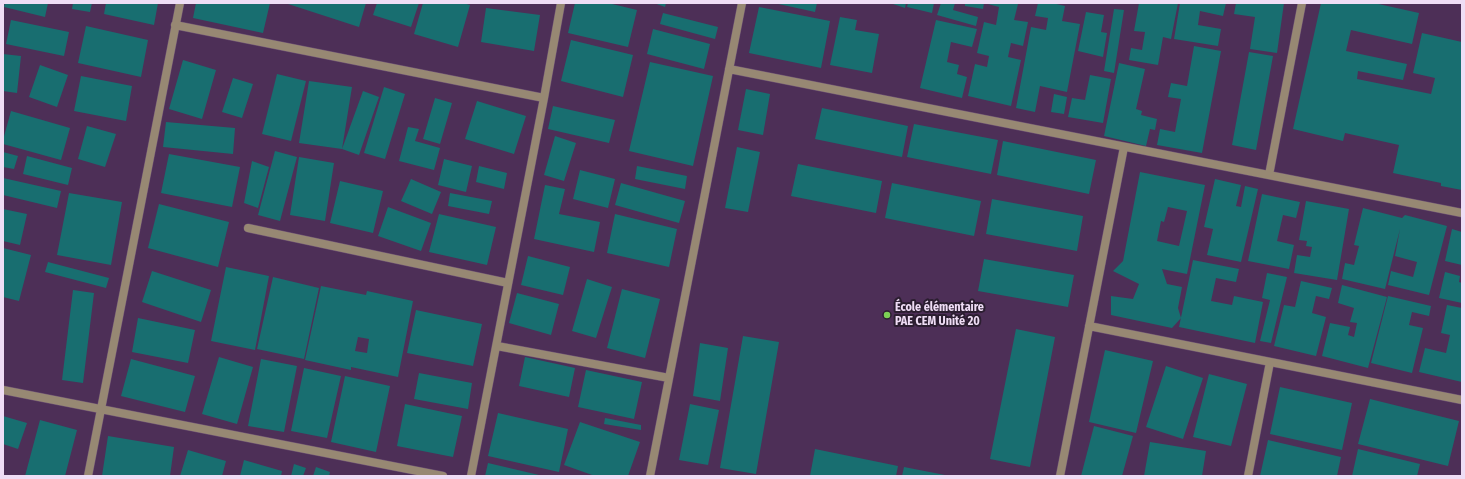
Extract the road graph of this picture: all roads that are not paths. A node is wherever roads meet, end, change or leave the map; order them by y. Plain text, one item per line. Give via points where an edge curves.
1 (180, 3) edge
2 (561, 3) edge
3 (742, 3) edge
4 (1302, 3) edge
5 (175, 25) junction
6 (729, 69) junction
7 (544, 98) junction
8 (1124, 147) junction
9 (1269, 175) junction
10 (1462, 213) edge
11 (248, 228) dead end
12 (508, 283) junction
13 (1089, 326) junction
14 (497, 346) junction
15 (1270, 362) junction
16 (669, 378) junction
17 (3, 390) edge
18 (1462, 400) edge
19 (101, 409) junction
20 (88, 476) edge
21 (443, 476) edge
22 (471, 476) edge
23 (650, 476) edge
24 (1060, 476) edge
25 (1248, 476) edge

1 - 5 street
2 - 7 street
3 - 6 street
4 - 9 street
5 - 7 street
5 - 19 street
6 - 8 street
6 - 16 street
7 - 12 street
8 - 9 street
8 - 13 street
9 - 10 street
11 - 12 street
12 - 14 street
13 - 15 street
13 - 24 street
14 - 16 street
14 - 22 street
15 - 18 street
15 - 25 street
16 - 23 street
17 - 19 street
19 - 20 street
19 - 21 street

